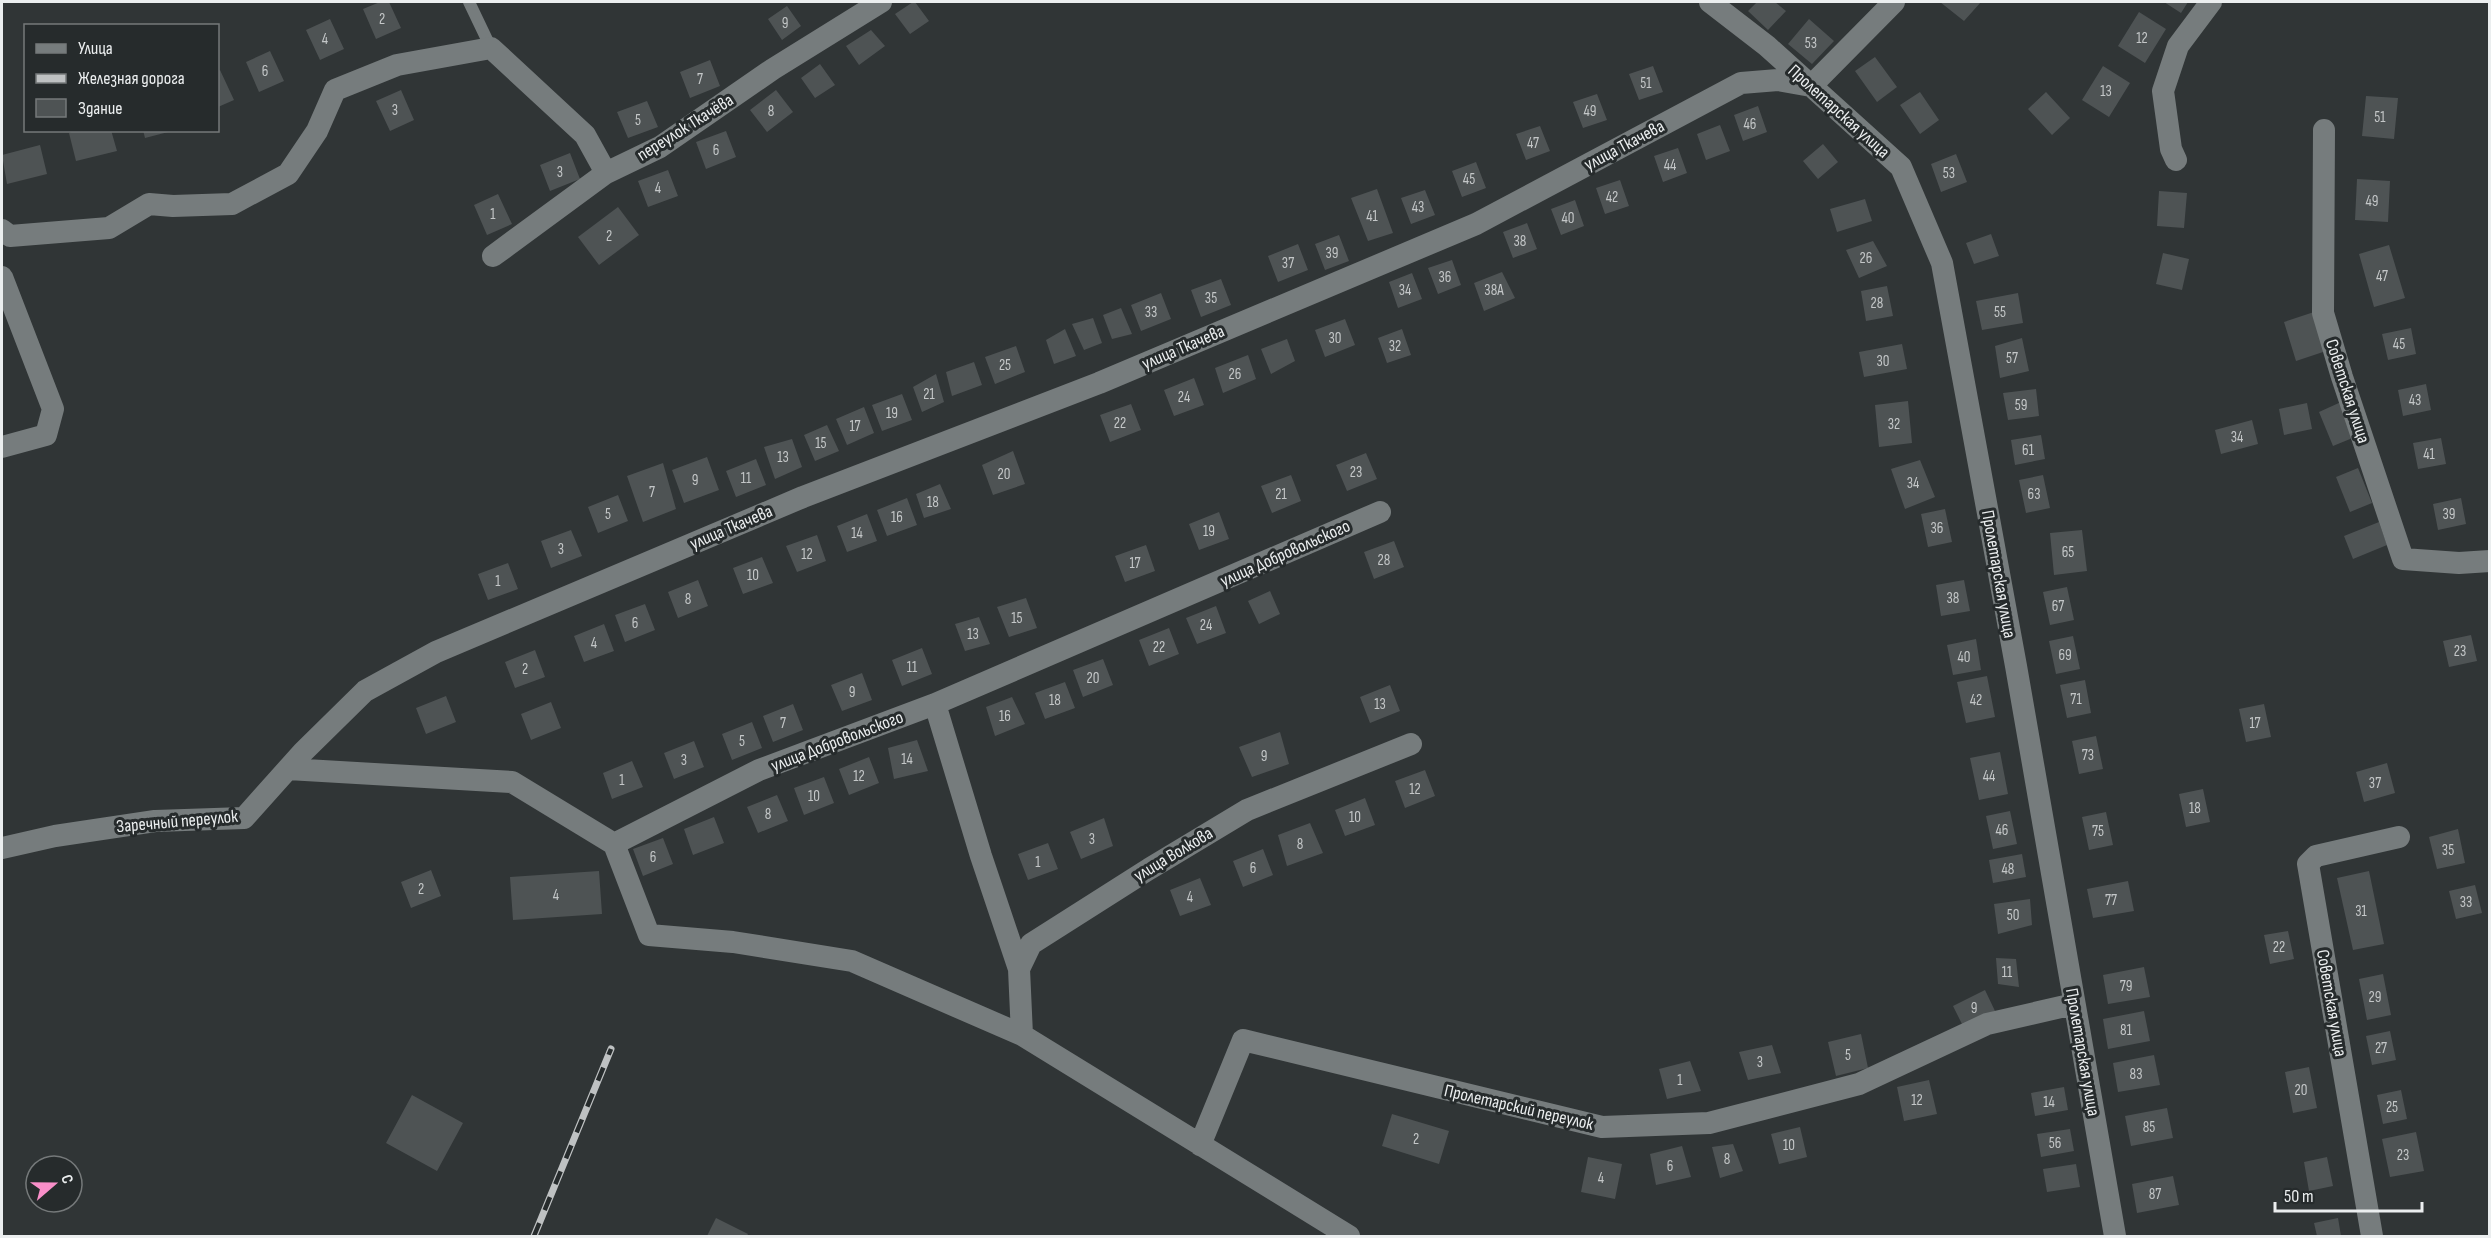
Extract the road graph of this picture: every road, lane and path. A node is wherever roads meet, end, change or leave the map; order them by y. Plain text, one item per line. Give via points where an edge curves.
1 (469, 2) edge
2 (881, 2) edge
3 (1710, 2) edge
4 (1894, 2) edge
5 (2211, 2) edge
6 (491, 48) junction
7 (1811, 86) junction
8 (2324, 130) dead end
9 (2176, 160) dead end
10 (606, 173) junction
11 (2, 230) edge
12 (493, 256) dead end
13 (2, 277) edge
14 (2, 447) edge
15 (1380, 512) dead end
16 (2490, 561) edge
17 (436, 652) joint
18 (935, 704) junction
19 (1411, 744) dead end
20 (288, 769) junction
21 (2399, 837) dead end
22 (614, 844) junction
23 (2, 848) edge
24 (1019, 969) junction
25 (2074, 1004) junction
26 (1022, 1035) junction
27 (1200, 1146) junction
28 (1349, 1236) edge
29 (2115, 1236) edge
30 (2372, 1236) edge

1 - 6 lane
2 - 10 street, переулок Ткачёва via 773,69 660,147
3 - 7 street, Пролетарская улица
4 - 7 street
5 - 9 street via 2178,46 2163,91
6 - 10 street via 585,135
6 - 11 street via 397,65 335,90 317,130 288,174 232,204 149,204 109,228 10,237
7 - 17 street, улица Ткачева via 1778,80 1741,83 1476,224 1099,382 792,502
7 - 25 street, Пролетарская улица via 1901,167 1942,263
8 - 16 street, Советская улица via 2323,313 2403,559
10 - 12 street, переулок Ткачёва
13 - 14 street via 53,409 46,435
15 - 18 street, улица Добровольского
17 - 20 street, Заречный переулок via 365,691
18 - 22 street, улица Добровольского via 759,770
18 - 24 street
19 - 24 street, улица Волкова via 1247,810 1031,944
20 - 22 street via 512,782
20 - 23 street, Заречный переулок via 244,818 154,821
21 - 30 street, Советская улица via 2316,856 2308,864
22 - 26 street via 649,935 733,942 852,961
24 - 26 street
25 - 27 street, Пролетарский переулок via 1987,1024 1859,1084 1709,1123 1602,1127 1243,1040
25 - 29 street, Пролетарская улица
26 - 27 street
27 - 28 street

